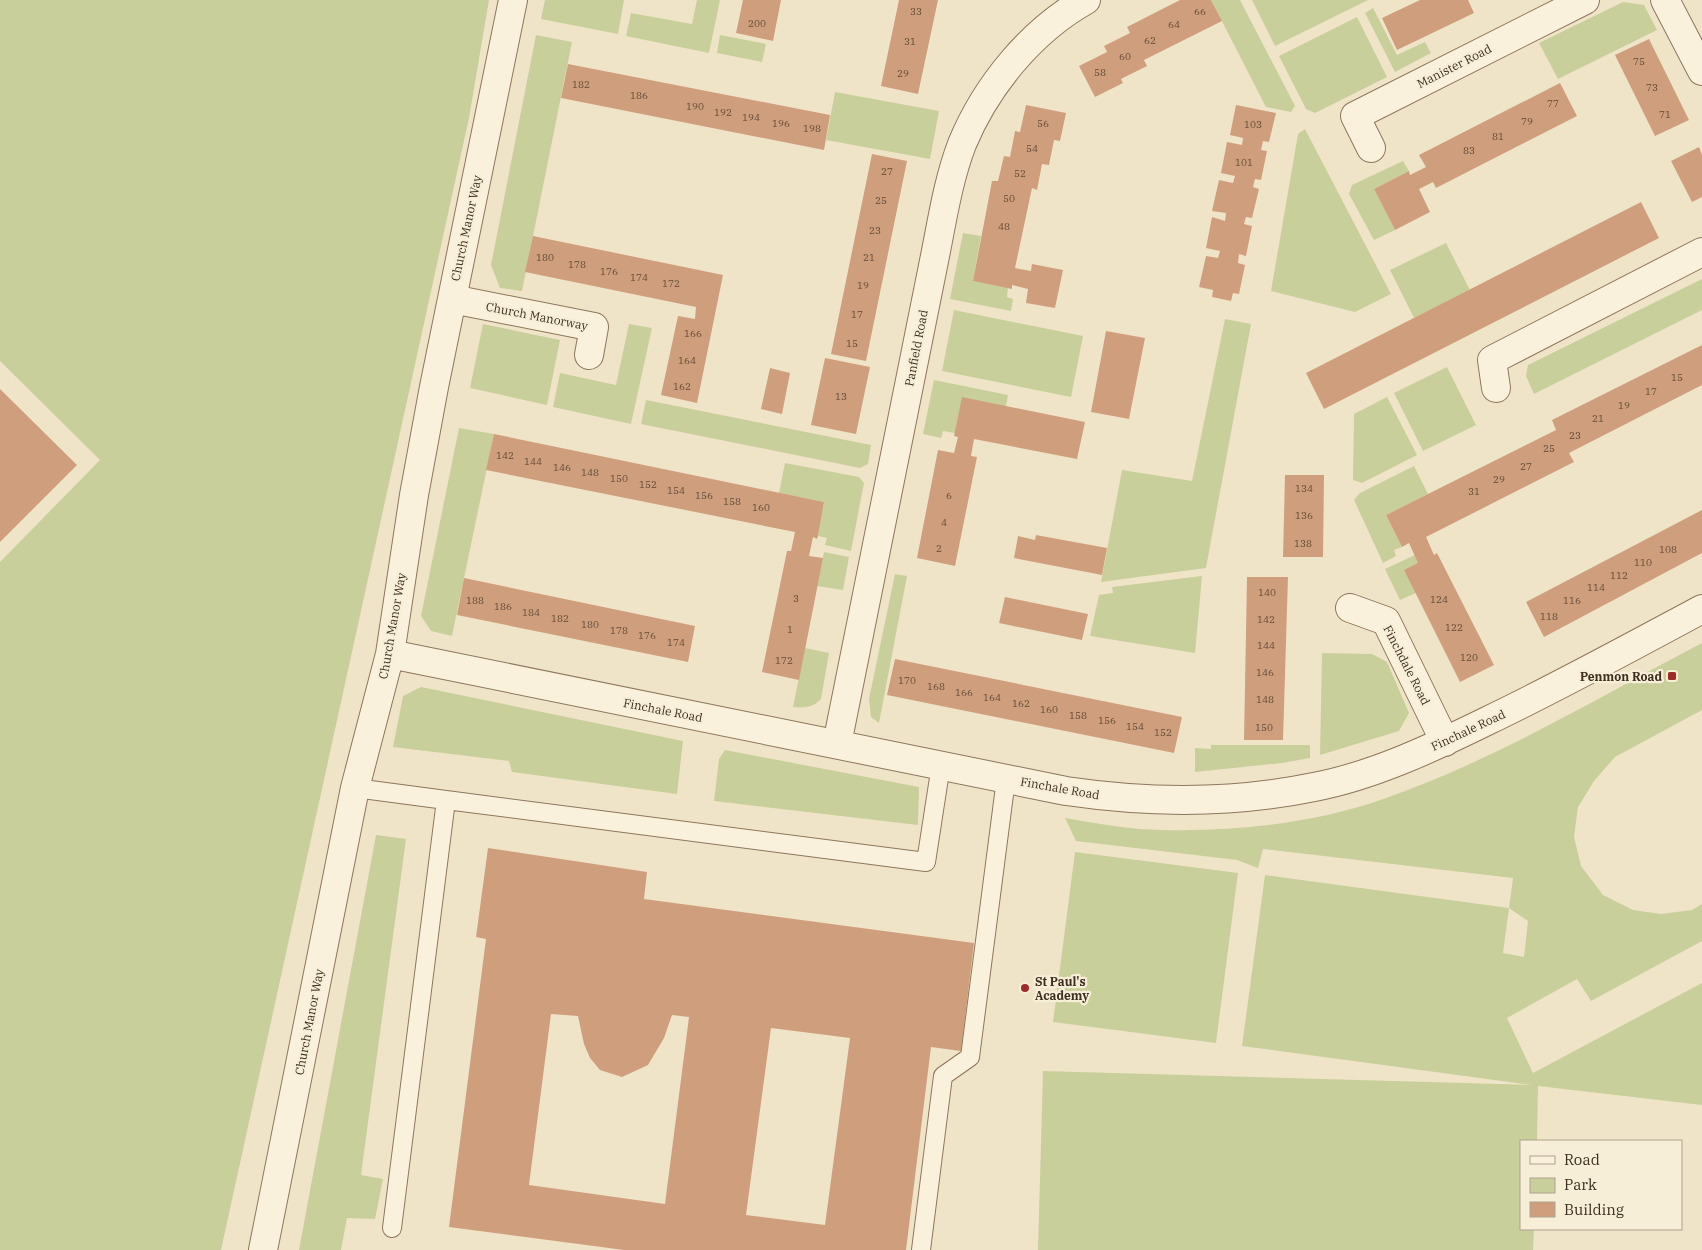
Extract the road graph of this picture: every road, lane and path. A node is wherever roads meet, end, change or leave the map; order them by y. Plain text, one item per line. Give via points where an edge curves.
1 (513, 0) edge
2 (1086, 0) edge
3 (1584, 0) edge
4 (1666, 0) edge
5 (1702, 72) edge
6 (1370, 148) dead end
7 (1702, 252) edge
8 (452, 298) junction
9 (589, 355) dead end
10 (1496, 388) dead end
11 (1350, 608) dead end
12 (1702, 609) edge
13 (390, 654) junction
14 (1445, 742) junction
15 (837, 744) junction
16 (941, 766) junction
17 (1006, 778) junction
18 (355, 788) junction
19 (446, 800) junction
20 (392, 1228) dead end
21 (263, 1250) edge
22 (920, 1250) edge

1 - 8 street, Church Manor Way
2 - 15 street, Panfield Road via 1040,33 994,86 962,146 950,181
3 - 6 street, Manister Road via 1356,116
4 - 5 street
7 - 10 street via 1492,360
8 - 9 street, Church Manorway via 594,327
8 - 13 street, Church Manor Way via 414,495
11 - 14 street, Finchdale Road via 1386,621
12 - 14 street, Finchale Road
13 - 15 street, Finchale Road
13 - 18 street, Church Manor Way
14 - 17 street, Finchale Road via 1382,767 1314,787 1225,799 1140,800
15 - 16 street, Finchale Road
16 - 17 street, Finchale Road
16 - 19 lane via 926,862
17 - 22 lane via 970,1057 943,1076
18 - 19 lane
18 - 21 street, Church Manor Way
19 - 20 lane

